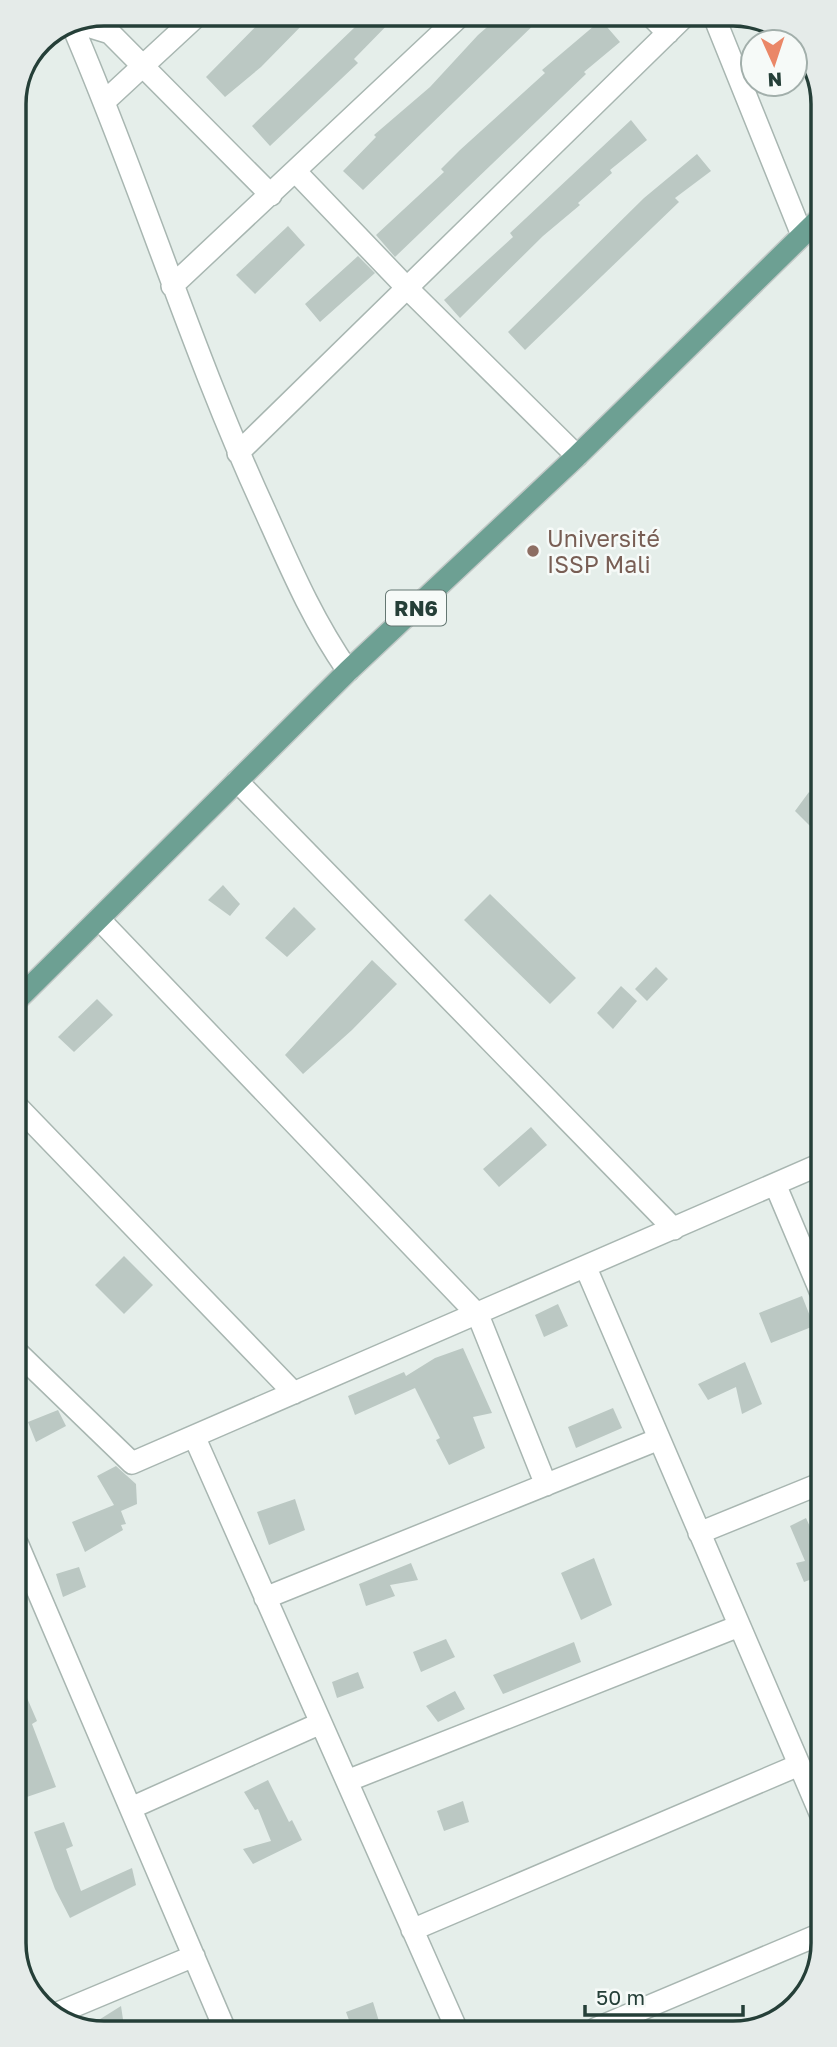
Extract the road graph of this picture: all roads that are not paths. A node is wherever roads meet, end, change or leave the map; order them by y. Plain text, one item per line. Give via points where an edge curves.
1 (186, 26) edge
2 (449, 26) edge
3 (661, 26) edge
4 (675, 26) edge
5 (718, 26) edge
6 (92, 28) edge
7 (75, 32) edge
8 (668, 33) junction
9 (143, 66) junction
10 (105, 101) junction
11 (296, 172) junction
12 (271, 195) junction
13 (811, 227) edge
14 (802, 235) junction
15 (172, 286) junction
16 (407, 288) junction
17 (238, 453) junction
18 (577, 456) junction
19 (348, 671) junction
20 (237, 782) junction
21 (99, 919) junction
22 (26, 991) edge
23 (26, 1115) edge
24 (811, 1168) edge
25 (775, 1184) junction
26 (674, 1229) junction
27 (586, 1268) junction
28 (811, 1269) edge
29 (478, 1315) junction
30 (26, 1361) edge
31 (294, 1393) junction
32 (194, 1436) junction
33 (659, 1439) junction
34 (545, 1485) junction
35 (811, 1487) edge
36 (699, 1533) junction
37 (26, 1564) edge
38 (265, 1598) junction
39 (739, 1626) junction
40 (321, 1723) junction
41 (799, 1765) junction
42 (346, 1782) junction
43 (811, 1790) edge
44 (131, 1808) junction
45 (412, 1930) junction
46 (811, 1938) edge
47 (194, 1956) junction
48 (65, 2010) edge
49 (221, 2021) edge
50 (453, 2021) edge
51 (614, 2021) edge

1 - 9 street
2 - 11 street
3 - 8 street
4 - 8 street
5 - 14 street
6 - 9 street via 110,33
7 - 10 street
8 - 16 street
9 - 10 street
9 - 12 street
10 - 15 street
11 - 12 street
11 - 16 street
12 - 15 street
13 - 14 main road, RN6
14 - 18 main road, RN6
15 - 17 street
16 - 17 street
16 - 18 street
17 - 19 street via 318,628
18 - 19 main road, RN6
19 - 20 main road, RN6
20 - 21 main road, RN6
20 - 26 street
21 - 22 main road, RN6
21 - 29 street
23 - 31 street
24 - 25 street
25 - 26 street
25 - 28 street
26 - 27 street
27 - 29 street
27 - 33 street
29 - 31 street
29 - 34 street
30 - 32 street via 132,1462
31 - 32 street
32 - 38 street
33 - 34 street
33 - 36 street
34 - 38 street
35 - 36 street
36 - 39 street
37 - 44 street
38 - 40 street
39 - 41 street
39 - 42 street
40 - 42 street
40 - 44 street
41 - 43 street
41 - 45 street
42 - 45 street
44 - 47 street
45 - 50 street
46 - 51 street
47 - 48 street
47 - 49 street

